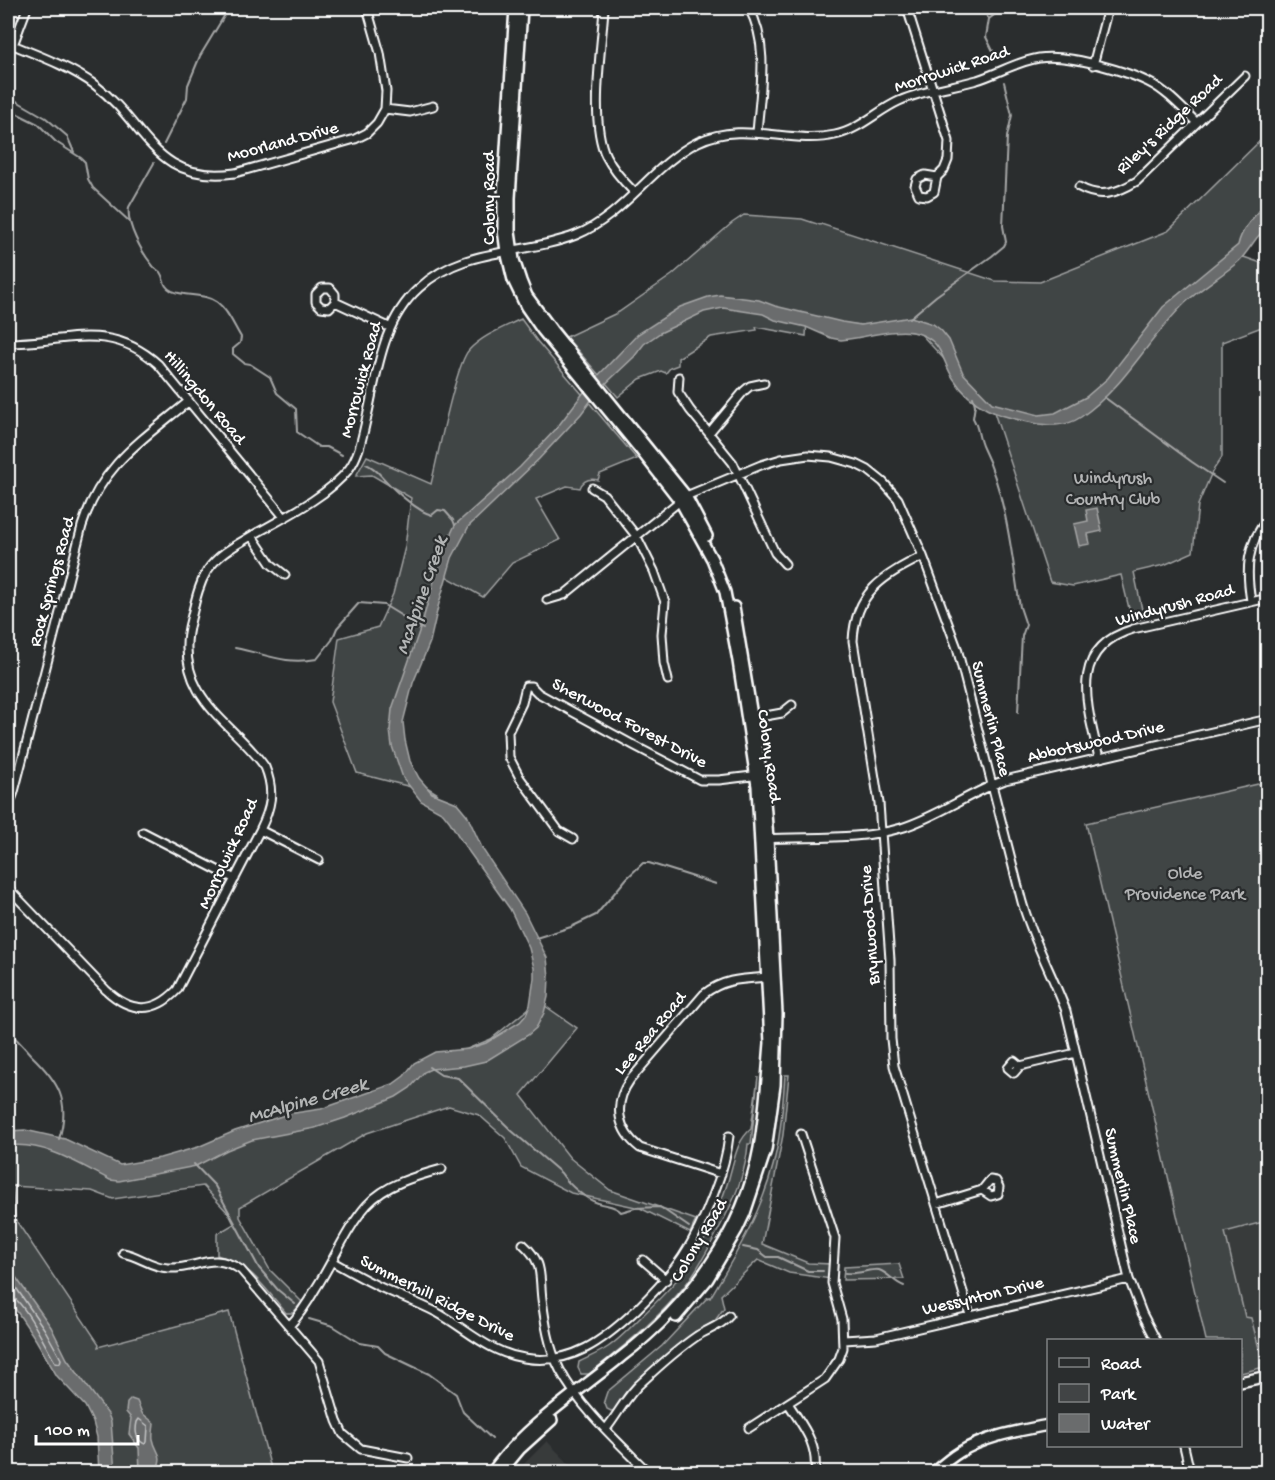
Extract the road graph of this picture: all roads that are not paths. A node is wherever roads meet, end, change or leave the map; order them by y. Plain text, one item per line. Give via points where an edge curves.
1 (27, 8) edge
2 (367, 8) edge
3 (515, 8) edge
4 (522, 8) edge
5 (604, 8) edge
6 (749, 8) edge
7 (907, 8) edge
8 (1108, 8) edge
9 (10, 44) edge
10 (1094, 65) junction
11 (1245, 76) dead end
12 (933, 89) junction
13 (433, 106) dead end
14 (385, 109) junction
15 (1196, 122) junction
16 (757, 133) junction
17 (936, 177) dead end
18 (1079, 187) dead end
19 (634, 192) junction
20 (509, 251) junction
21 (335, 302) dead end
22 (389, 327) junction
23 (8, 344) edge
24 (679, 377) dead end
25 (764, 382) dead end
26 (189, 401) junction
27 (709, 433) junction
28 (738, 475) junction
29 (592, 488) dead end
30 (683, 498) junction
31 (284, 517) junction
32 (1268, 519) edge
33 (252, 536) junction
34 (637, 537) junction
35 (923, 556) junction
36 (785, 564) dead end
37 (285, 575) dead end
38 (1268, 598) edge
39 (547, 600) dead end
40 (1251, 602) junction
41 (668, 680) dead end
42 (792, 705) dead end
43 (750, 719) junction
44 (1268, 719) edge
45 (1100, 758) junction
46 (758, 775) junction
47 (992, 785) junction
48 (8, 808) edge
49 (260, 830) junction
50 (143, 832) dead end
51 (880, 833) junction
52 (573, 839) dead end
53 (765, 839) junction
54 (319, 860) dead end
55 (235, 879) junction
56 (8, 888) edge
57 (771, 977) junction
58 (1076, 1053) junction
59 (1020, 1066) dead end
60 (801, 1134) dead end
61 (729, 1136) dead end
62 (442, 1169) dead end
63 (721, 1174) junction
64 (982, 1190) dead end
65 (936, 1204) junction
66 (523, 1244) dead end
67 (123, 1253) dead end
68 (643, 1260) dead end
69 (333, 1262) junction
70 (1129, 1279) junction
71 (666, 1280) junction
72 (970, 1315) junction
73 (729, 1316) dead end
74 (289, 1326) junction
75 (1155, 1339) edge
76 (844, 1340) junction
77 (555, 1359) junction
78 (1268, 1376) edge
79 (1242, 1382) edge
80 (578, 1395) junction
81 (788, 1403) junction
82 (1047, 1425) edge
83 (749, 1428) dead end
84 (606, 1429) junction
85 (1184, 1447) edge
86 (408, 1458) dead end
87 (492, 1473) edge
88 (501, 1473) edge
89 (648, 1473) edge
90 (814, 1473) edge
91 (934, 1473) edge
92 (1190, 1473) edge

1 - 9 street
2 - 14 street via 385,78
3 - 20 main road, Colony Road via 503,196 503,230
4 - 20 main road, Colony Road
5 - 19 street via 598,127 612,167
6 - 16 street via 758,26 762,52
7 - 12 street
8 - 10 street
9 - 14 street, Moorland Drive via 64,67 94,85 115,103 158,154 202,174 235,173 355,140 374,127
10 - 12 street, Morrowick Road via 1038,58 993,75
10 - 15 street, Morrowick Road via 1148,82 1164,91
11 - 15 street, Riley's Ridge Road
12 - 16 street, Morrowick Road via 901,100 853,129 832,136
12 - 17 street via 950,141 948,160
13 - 14 street via 411,112
15 - 18 street, Riley's Ridge Road via 1137,181 1120,192 1097,193
16 - 19 street, Morrowick Road via 726,134 697,142
19 - 20 street, Morrowick Road via 582,232
20 - 22 street, Morrowick Road via 468,259 442,270 409,297
20 - 30 main road, Colony Road via 524,297
21 - 22 street
22 - 31 street, Morrowick Road via 356,457 338,480
23 - 26 street, Hillingdon Road via 91,336 119,340 148,354
24 - 27 street via 678,392
25 - 27 street via 744,391
26 - 31 street, Hillingdon Road
26 - 48 street, Rock Springs Road via 116,464 93,497
27 - 28 street
28 - 30 street, Summerlin Place
28 - 35 street, Summerlin Place via 794,456 831,457 856,464 892,491
28 - 36 street via 775,553
29 - 34 street via 604,495
30 - 34 street, Summerlin Place
30 - 43 main road, Colony Road via 709,540 732,594
31 - 33 street, Morrowick Road
32 - 40 street via 1248,556
33 - 37 street via 271,564
33 - 49 street, Morrowick Road via 222,555 206,573 186,643 189,666 201,694 260,759 270,777 270,807
34 - 39 street, Summerlin Place via 564,595
34 - 41 street via 665,602 662,634
35 - 47 street, Summerlin Place via 957,648
35 - 51 street, Brynwood Drive via 888,574 873,587 860,607 854,629 876,776
38 - 40 street, Windyrush Road
40 - 45 street, Windyrush Road via 1133,629 1103,646 1089,668 1086,685
42 - 43 street via 782,713
43 - 46 main road, Colony Road
44 - 45 street, Abbotswood Drive
45 - 47 street, Abbotswood Drive
46 - 52 street, Sherwood Forest Drive via 700,780 526,686 508,732 508,757 559,831
46 - 53 main road, Colony Road
47 - 51 street, Abbotswood Drive via 917,822
47 - 58 street, Summerlin Place via 1025,914 1066,1011
49 - 54 street
49 - 55 street, Morrowick Road
50 - 55 street
51 - 53 street, Abbotswood Drive
51 - 65 street, Brynwood Drive via 890,960 892,1053
53 - 57 main road, Colony Road
55 - 56 street, Morrowick Road via 177,990 162,1003 147,1008 131,1007 117,1000
57 - 63 street, Lee Rea Road via 730,980 704,994 630,1080 618,1108 622,1127 640,1148
57 - 80 main road, Colony Road via 777,1045 766,1150 737,1230 684,1310
58 - 59 street
58 - 70 street, Summerlin Place
60 - 76 street via 835,1238 832,1283
61 - 63 street, Summerhill Ridge Drive
62 - 69 street via 394,1186 376,1197 358,1217
63 - 71 street, Summerhill Ridge Drive via 696,1237
64 - 65 street
65 - 72 street, Brynwood Drive
66 - 77 street via 539,1264 542,1300
67 - 74 street via 165,1268 208,1260 227,1262 241,1270
68 - 71 street
69 - 74 street
69 - 77 street, Summerhill Ridge Drive via 436,1312 498,1351 528,1359
70 - 72 street, Wessynton Drive
70 - 75 street, Summerlin Place
71 - 77 street, Summerhill Ridge Drive via 603,1339 580,1352
72 - 76 street, Wessynton Drive via 876,1338
73 - 84 street via 642,1381
74 - 86 street via 319,1361 343,1434 361,1449
76 - 81 street via 839,1359 825,1379
77 - 80 street
78 - 79 main road
80 - 84 street
80 - 87 main road, Colony Road via 531,1429
80 - 88 main road, Colony Road via 520,1449
81 - 83 street
81 - 90 street via 815,1449
82 - 91 main road via 972,1446
84 - 89 street
85 - 92 street

